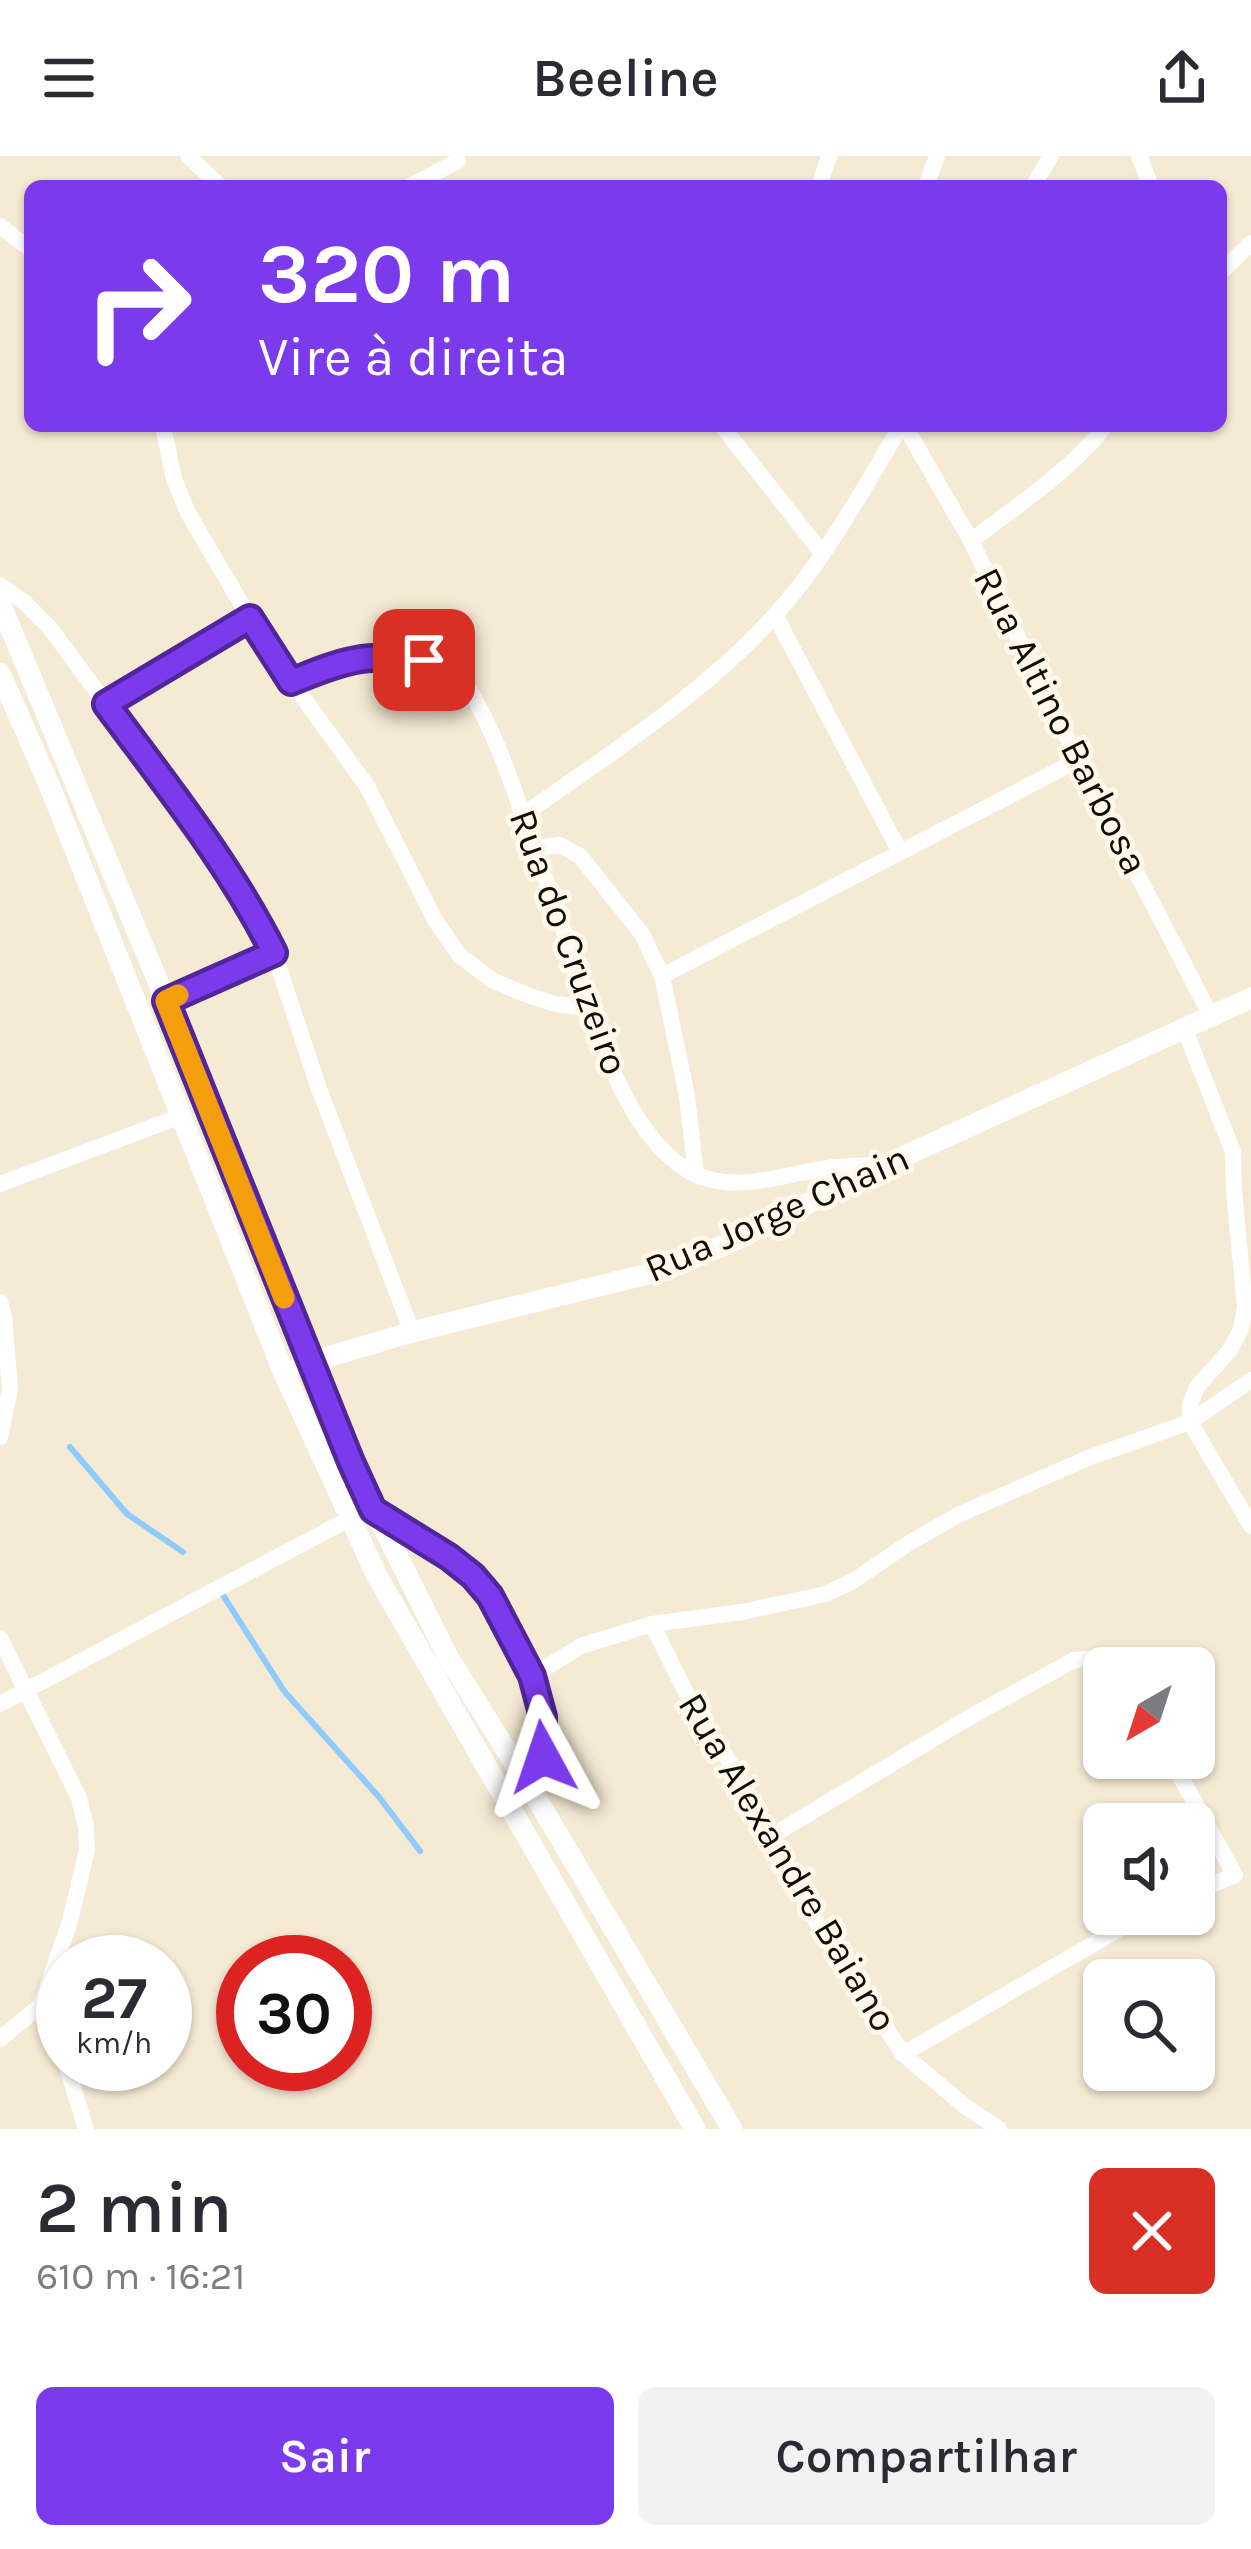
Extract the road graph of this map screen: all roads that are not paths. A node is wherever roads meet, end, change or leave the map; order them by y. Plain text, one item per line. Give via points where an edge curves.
1 (188, 156) edge
2 (458, 161) dead end
3 (214, 180) edge
4 (422, 180) edge
5 (0, 226) edge
6 (1251, 243) edge
7 (24, 244) edge
8 (1227, 266) edge
9 (165, 432) edge
10 (727, 432) edge
11 (899, 432) edge
12 (907, 432) edge
13 (1100, 432) edge
14 (971, 542) junction
15 (823, 553) junction
16 (0, 586) edge
17 (0, 603) edge
18 (775, 615) junction
19 (250, 618) junction
20 (0, 673) edge
21 (291, 682) junction
22 (106, 704) junction
23 (1078, 760) junction
24 (523, 815) junction
25 (532, 848) junction
26 (900, 852) junction
27 (274, 953) junction
28 (662, 976) junction
29 (1251, 998) edge
30 (166, 1001) junction
31 (589, 1008) junction
32 (1212, 1018) junction
33 (1185, 1030) junction
34 (181, 1116) junction
35 (886, 1164) junction
36 (696, 1175) junction
37 (0, 1184) edge
38 (0, 1302) edge
39 (286, 1302) junction
40 (259, 1313) junction
41 (412, 1332) junction
42 (311, 1362) junction
43 (283, 1371) junction
44 (1251, 1380) edge
45 (1190, 1421) junction
46 (0, 1437) edge
47 (373, 1510) junction
48 (351, 1518) junction
49 (1251, 1526) edge
50 (652, 1624) junction
51 (0, 1638) edge
52 (1083, 1659) edge
53 (437, 1662) junction
54 (532, 1676) junction
55 (25, 1690) junction
56 (0, 1704) edge
57 (1183, 1779) edge
58 (537, 1799) junction
59 (770, 1837) junction
60 (1243, 1875) edge
61 (64, 1935) edge
62 (1109, 1935) edge
63 (627, 1951) junction
64 (603, 1965) junction
65 (36, 2010) edge
66 (0, 2039) edge
67 (904, 2054) junction
68 (74, 2091) edge
69 (86, 2129) edge
70 (695, 2129) edge
71 (732, 2129) edge
72 (999, 2129) edge

1 - 3 street
2 - 4 street
5 - 7 street
6 - 8 street
9 - 19 street via 188,513
10 - 15 street
11 - 15 street
12 - 14 street, Rua Altino Barbosa
13 - 14 street
14 - 23 street, Rua Altino Barbosa
15 - 18 street
16 - 22 street via 50,628
17 - 30 street
18 - 24 street via 645,730
18 - 26 street
19 - 21 street
19 - 22 street
20 - 34 street
21 - 24 street, Rua do Cruzeiro via 342,661 389,656 452,674 470,690 495,739
21 - 31 street via 367,786 459,955 527,995
22 - 27 street via 218,856
23 - 26 street
23 - 32 street, Rua Altino Barbosa
24 - 25 street, Rua do Cruzeiro
25 - 28 street via 560,845 580,856 642,934
25 - 31 street, Rua do Cruzeiro
26 - 28 street
27 - 30 street
27 - 41 street
28 - 36 street
29 - 32 street, Rua Jorge Chain
30 - 39 street
31 - 36 street, Rua do Cruzeiro via 648,1136
32 - 33 street, Rua Jorge Chain
33 - 35 street, Rua Jorge Chain
33 - 45 street via 1233,1152 1245,1306 1230,1350 1197,1387
34 - 37 street
34 - 40 street
35 - 36 street via 749,1182
35 - 41 street, Rua Jorge Chain via 664,1270
38 - 46 street via 10,1390
39 - 40 street
39 - 42 street
40 - 43 street
41 - 42 street, Rua Jorge Chain
42 - 43 street, Rua Jorge Chain
42 - 47 street
43 - 48 street
44 - 45 street
45 - 49 street
45 - 50 street via 960,1514 826,1594
47 - 48 street
47 - 53 street
47 - 54 street via 473,1576
48 - 53 street via 377,1576
48 - 55 street
50 - 54 street via 581,1646
50 - 59 street, Rua Alexandre Baiano
51 - 55 street
52 - 59 street
53 - 58 street
53 - 64 street
54 - 58 street via 543,1717
55 - 56 street
55 - 61 street via 86,1827 83,1874
57 - 60 street
58 - 63 street
59 - 67 street, Rua Alexandre Baiano
62 - 67 street
63 - 64 street
63 - 71 street
64 - 70 street
65 - 66 street
67 - 72 street, Rua Alexandre Baiano
68 - 69 street

